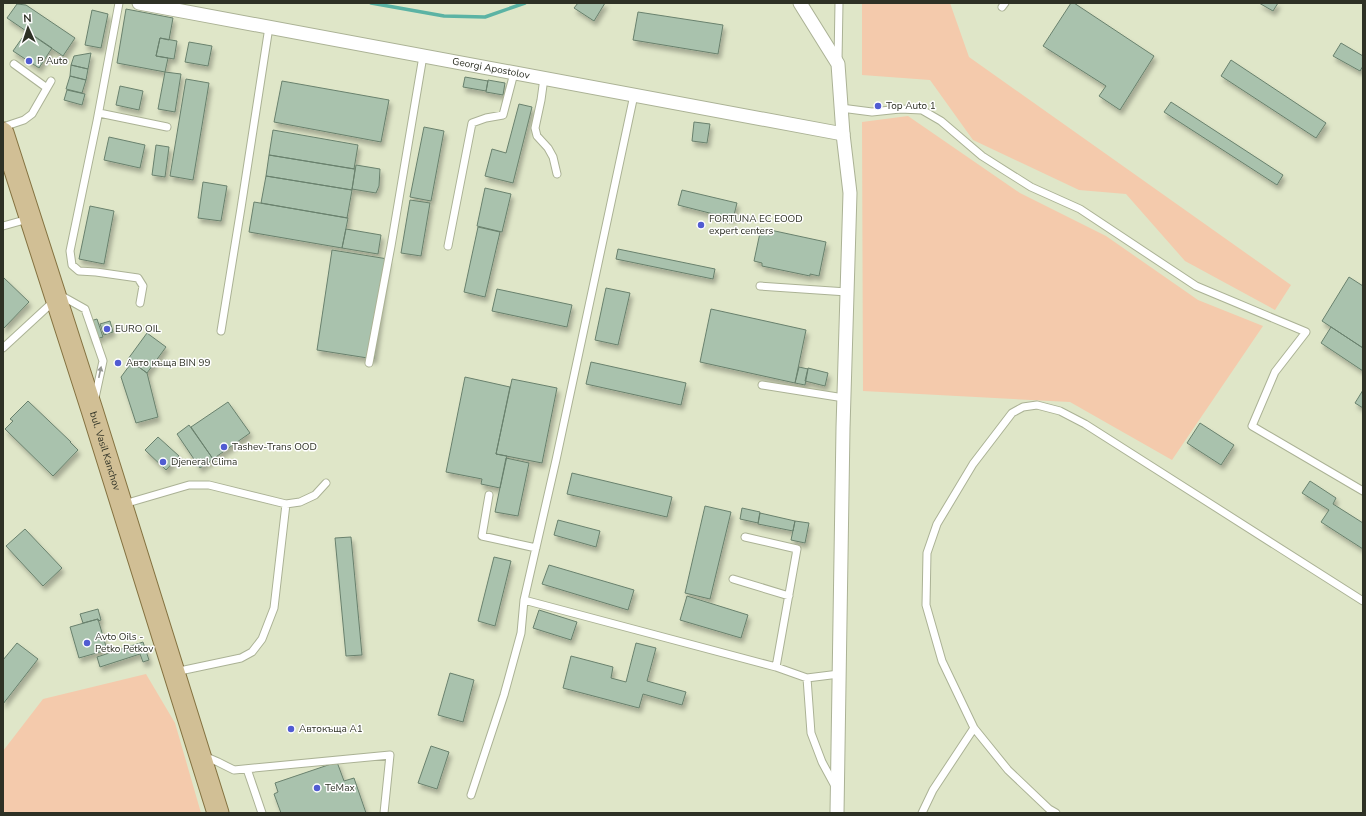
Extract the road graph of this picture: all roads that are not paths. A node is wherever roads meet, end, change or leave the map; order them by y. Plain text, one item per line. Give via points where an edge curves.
1 (119, 3) edge
2 (139, 3) edge
3 (800, 3) edge
4 (839, 3) edge
5 (842, 3) edge
6 (839, 12) junction
7 (269, 27) junction
8 (423, 56) junction
9 (14, 64) dead end
10 (838, 64) junction
11 (514, 73) junction
12 (544, 78) junction
13 (51, 81) dead end
14 (47, 88) junction
15 (634, 95) junction
16 (841, 108) junction
17 (99, 113) junction
18 (3, 127) edge
19 (167, 127) dead end
20 (3, 133) edge
21 (843, 134) junction
22 (557, 174) dead end
23 (30, 218) junction
24 (3, 226) edge
25 (448, 246) dead end
26 (760, 286) dead end
27 (847, 292) junction
28 (55, 296) junction
29 (140, 303) dead end
30 (221, 331) dead end
31 (3, 348) edge
32 (369, 363) dead end
33 (762, 384) dead end
34 (844, 398) junction
35 (326, 483) dead end
36 (1363, 491) edge
37 (489, 495) dead end
38 (122, 504) junction
39 (286, 504) junction
40 (745, 537) dead end
41 (536, 548) junction
42 (733, 579) dead end
43 (789, 596) junction
44 (524, 600) junction
45 (1363, 601) edge
46 (776, 668) junction
47 (174, 672) junction
48 (839, 674) junction
49 (807, 678) junction
50 (974, 728) junction
51 (202, 762) junction
52 (247, 769) junction
53 (837, 789) junction
54 (470, 795) dead end
55 (219, 812) edge
56 (262, 813) edge
57 (384, 813) edge
58 (837, 813) edge
59 (922, 813) edge
60 (1056, 813) edge

1 - 17 lane
2 - 7 street, Georgi Apostolov
3 - 10 street
4 - 6 lane
5 - 6 lane
6 - 10 lane
7 - 8 street, Georgi Apostolov
7 - 30 lane
8 - 11 street, Georgi Apostolov
8 - 32 lane
9 - 14 lane
10 - 16 street
11 - 12 street, Georgi Apostolov
11 - 25 lane via 503,115 472,123
12 - 15 street, Georgi Apostolov
12 - 22 lane via 535,128 537,136 553,157
13 - 14 lane
14 - 18 lane via 32,114 24,120
15 - 21 street, Georgi Apostolov
15 - 41 lane
16 - 21 street
16 - 36 lane via 872,112 922,110 941,121 982,156 1031,187 1080,209 1196,286 1306,332 1275,372 1252,426
17 - 19 lane
17 - 29 lane via 70,251 72,265 79,271 138,278 143,286
20 - 23 main road, bul. Vasil Kanchov
21 - 27 street via 850,193
23 - 24 lane
23 - 28 main road, bul. Vasil Kanchov
26 - 27 lane
27 - 34 street
28 - 31 lane
28 - 38 main road, bul. Vasil Kanchov
33 - 34 lane
34 - 48 street
35 - 39 lane via 315,495 300,502
37 - 41 lane via 482,536
38 - 39 lane via 189,485 209,485
38 - 47 main road, bul. Vasil Kanchov
39 - 47 lane via 274,608 262,639 252,652 241,658
40 - 43 lane via 797,550
41 - 44 lane
42 - 43 lane
43 - 46 lane
44 - 46 lane
44 - 54 lane via 521,633 504,695
45 - 50 lane via 1085,424 1060,411 1037,405 1023,407 1012,413 973,464 937,524 928,553 926,605 942,661
46 - 49 lane
47 - 51 main road, bul. Vasil Kanchov
48 - 49 lane
48 - 53 street
49 - 53 lane via 811,733 822,762
50 - 59 lane via 933,790
50 - 60 lane via 1008,770
51 - 52 lane via 218,762 234,770
51 - 55 main road, bul. Vasil Kanchov
52 - 56 lane
52 - 57 lane via 390,755
53 - 58 street

